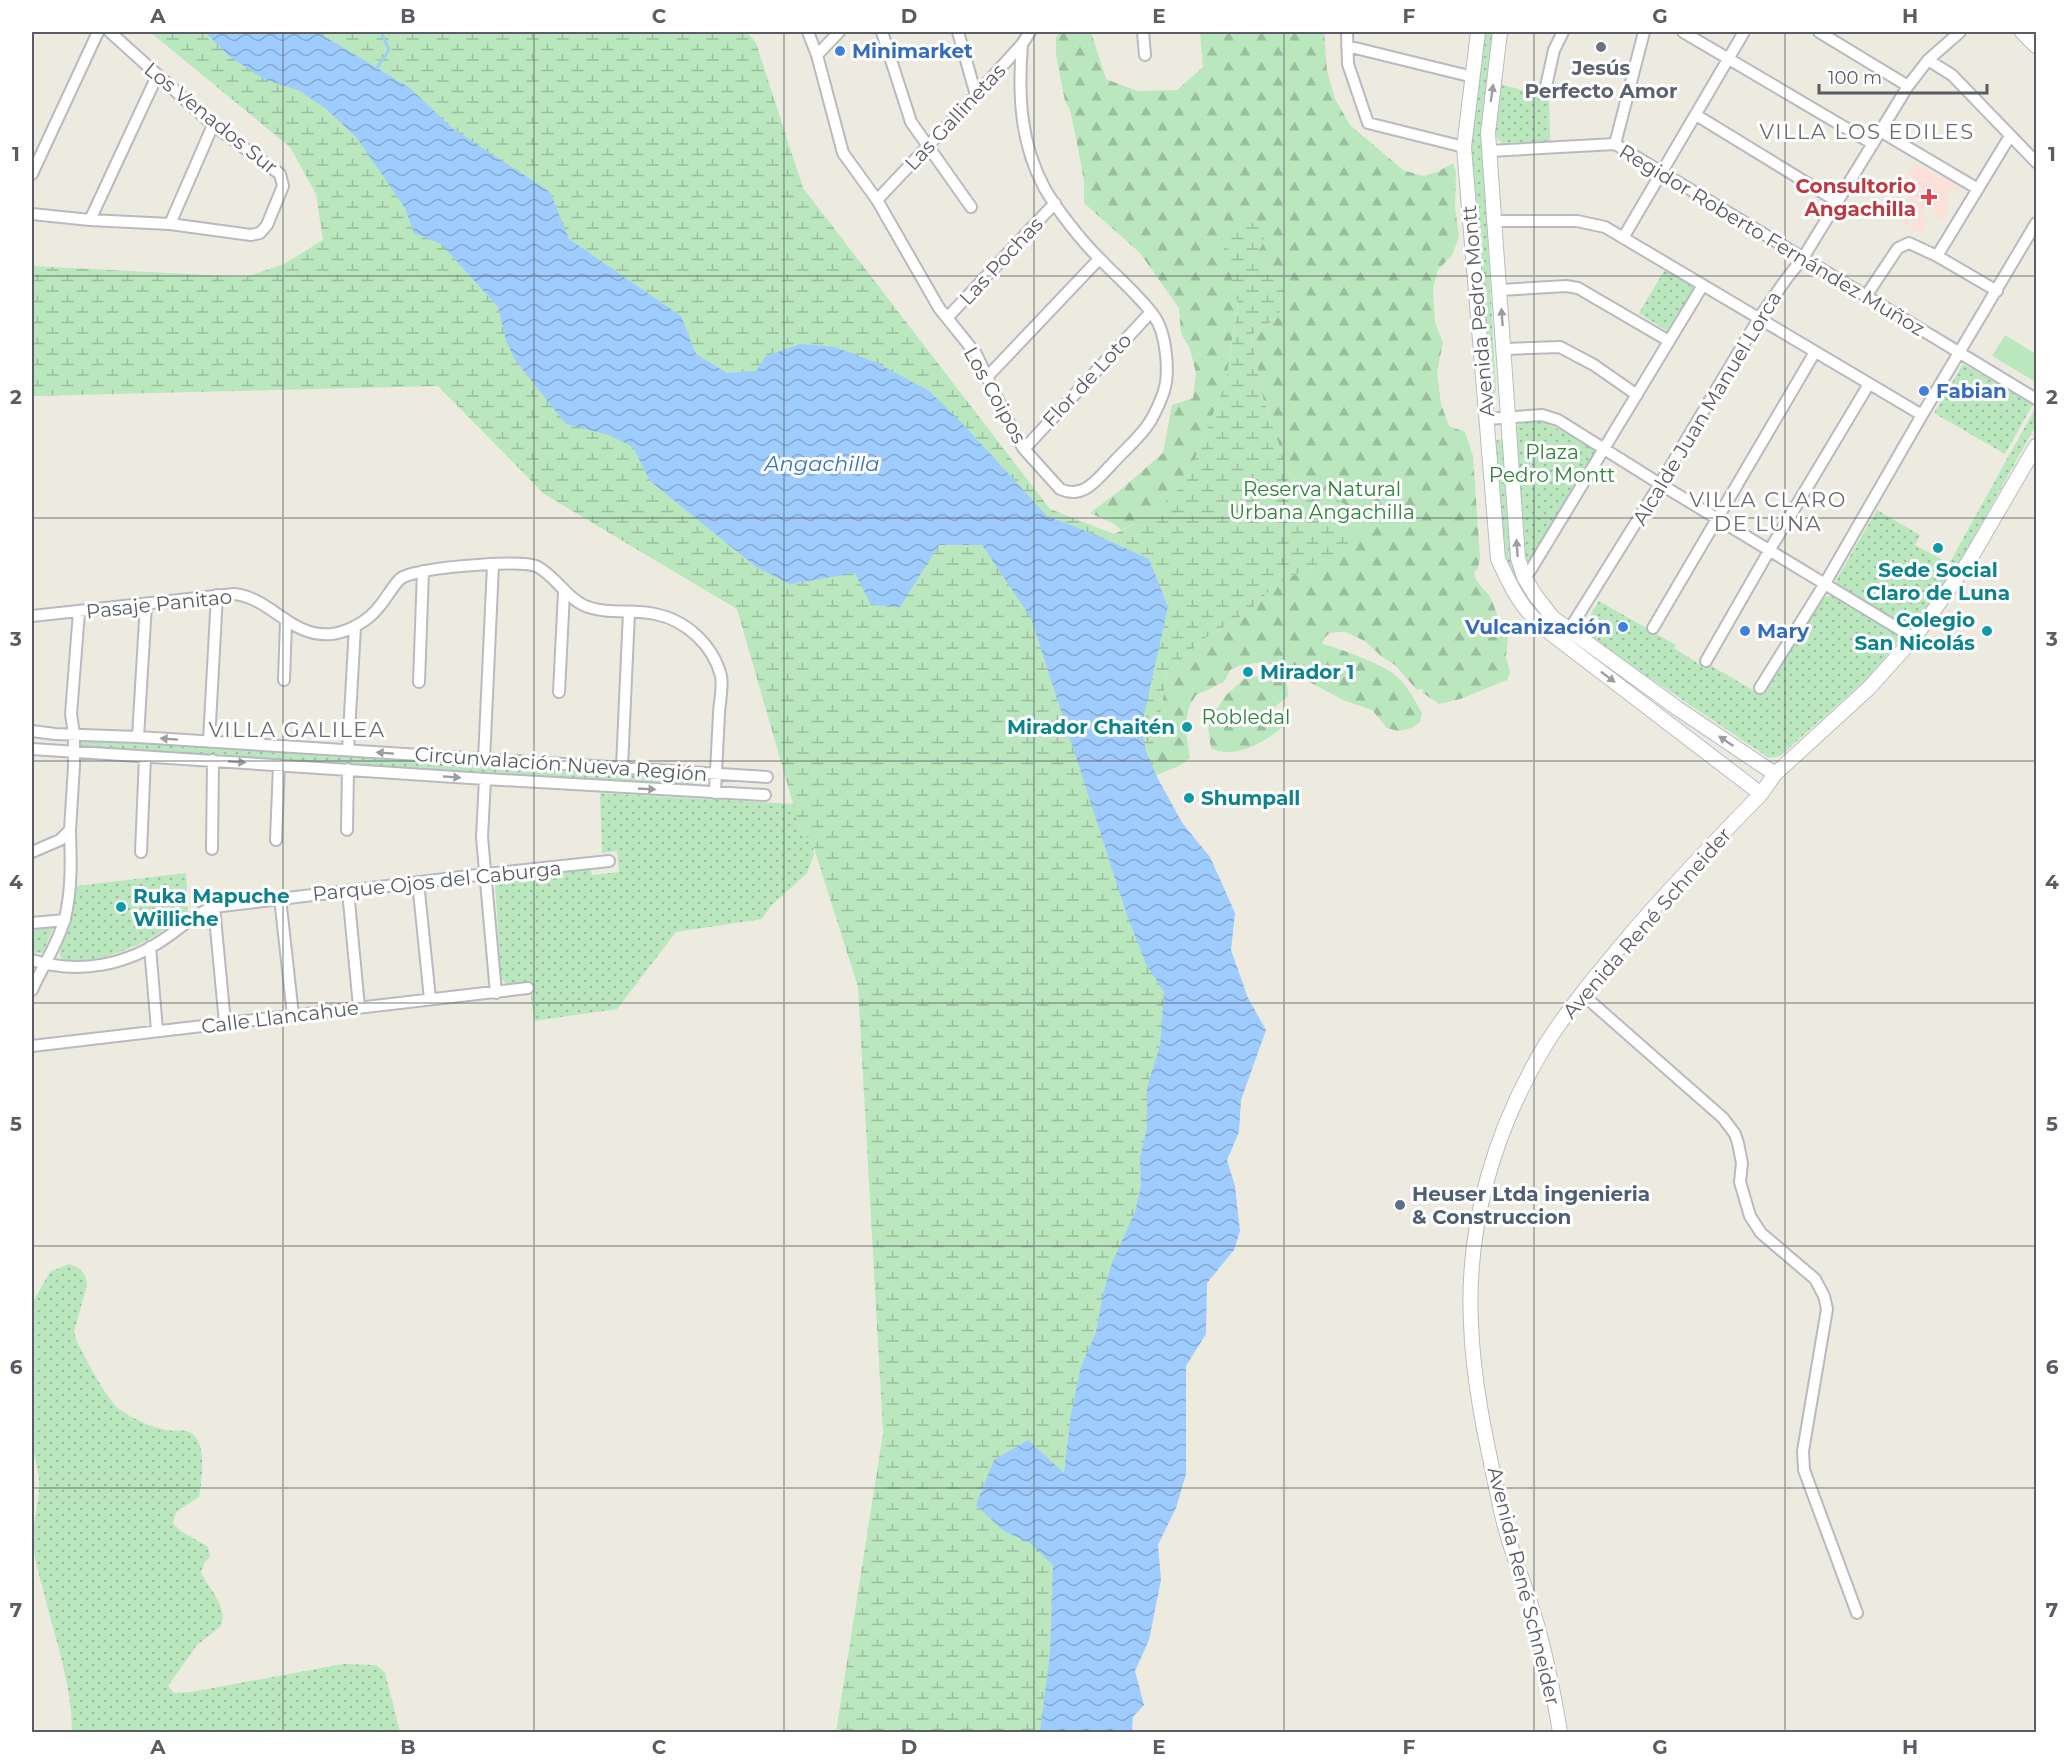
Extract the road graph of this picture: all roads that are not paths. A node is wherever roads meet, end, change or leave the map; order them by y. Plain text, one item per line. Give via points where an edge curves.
1 (98, 32) edge
2 (110, 32) edge
3 (808, 32) edge
4 (839, 32) edge
5 (882, 32) edge
6 (958, 32) edge
7 (1030, 32) edge
8 (1143, 32) edge
9 (1347, 32) edge
10 (1478, 32) edge
11 (1500, 32) edge
12 (1563, 32) edge
13 (1644, 32) edge
14 (1683, 32) edge
15 (1744, 32) edge
16 (1819, 32) edge
17 (1960, 32) edge
18 (2022, 32) edge
19 (1022, 44) junction
20 (1347, 46) junction
21 (2037, 46) edge
22 (817, 55) junction
23 (1145, 55) dead end
24 (1729, 58) junction
25 (1928, 60) junction
26 (157, 76) junction
27 (1473, 77) junction
28 (1908, 86) junction
29 (1545, 91) dead end
30 (976, 95) junction
31 (1696, 115) junction
32 (213, 125) junction
33 (1880, 131) junction
34 (2010, 136) junction
35 (1615, 144) junction
36 (1873, 144) junction
37 (928, 147) junction
38 (1464, 147) junction
39 (1490, 151) junction
40 (2037, 162) edge
41 (1661, 172) junction
42 (32, 174) edge
43 (1978, 189) junction
44 (877, 200) junction
45 (1838, 202) junction
46 (1055, 203) junction
47 (971, 207) dead end
48 (32, 214) edge
49 (90, 220) junction
50 (1494, 221) junction
51 (2037, 223) edge
52 (170, 224) junction
53 (1623, 238) junction
54 (1937, 256) junction
55 (1803, 258) junction
56 (1099, 259) junction
57 (1702, 285) junction
58 (1500, 290) junction
59 (1997, 291) junction
60 (1866, 296) junction
61 (1151, 312) junction
62 (947, 318) junction
63 (1759, 318) junction
64 (1669, 341) junction
65 (1504, 349) junction
66 (1815, 352) junction
67 (1959, 353) junction
68 (988, 376) junction
69 (1869, 384) junction
70 (1637, 395) junction
71 (2037, 399) edge
72 (1922, 415) junction
73 (1509, 417) junction
74 (1487, 419) junction
75 (2037, 446) edge
76 (1024, 448) junction
77 (1605, 449) junction
78 (1660, 484) junction
79 (1717, 519) junction
80 (1769, 551) junction
81 (493, 565) junction
82 (423, 571) junction
83 (1524, 577) junction
84 (1824, 585) junction
85 (564, 592) junction
86 (217, 595) junction
87 (146, 604) junction
88 (79, 612) junction
89 (629, 612) junction
90 (32, 616) edge
91 (286, 621) junction
92 (355, 627) junction
93 (1653, 628) dead end
94 (1566, 636) junction
95 (1914, 638) junction
96 (1706, 661) dead end
97 (284, 680) dead end
98 (419, 682) dead end
99 (1760, 688) dead end
100 (559, 692) dead end
101 (32, 731) edge
102 (74, 734) junction
103 (138, 737) junction
104 (209, 741) junction
105 (32, 749) edge
106 (348, 750) junction
107 (74, 753) junction
108 (145, 757) junction
109 (213, 760) junction
110 (484, 760) junction
111 (279, 765) junction
112 (622, 767) junction
113 (348, 769) junction
114 (716, 773) junction
115 (1775, 774) junction
116 (767, 777) dead end
117 (485, 779) junction
118 (714, 793) junction
119 (1761, 794) junction
120 (765, 795) dead end
121 (70, 830) junction
122 (347, 830) dead end
123 (276, 840) dead end
124 (212, 849) dead end
125 (32, 852) edge
126 (141, 852) dead end
127 (609, 861) dead end
128 (486, 874) junction
129 (418, 882) junction
130 (348, 891) junction
131 (280, 898) junction
132 (214, 907) junction
133 (65, 920) junction
134 (32, 923) edge
135 (150, 947) junction
136 (32, 960) edge
137 (44, 964) junction
138 (528, 988) dead end
139 (32, 990) edge
140 (496, 993) junction
141 (1582, 994) junction
142 (430, 999) junction
143 (359, 1008) junction
144 (292, 1015) junction
145 (225, 1023) junction
146 (157, 1030) junction
147 (32, 1046) edge
148 (1857, 1613) dead end
149 (1560, 1732) edge

1 - 42 street
2 - 26 street, Los Venados Sur
3 - 22 street, Los Coipos
4 - 22 street
5 - 37 street via 911,122
6 - 30 street
7 - 19 street, Las Gallinetas
8 - 23 street
9 - 20 street
10 - 27 main road, Avenida Pedro Montt
39 -> 11 main road, Avenida Pedro Montt via 1488,133
12 - 29 street via 1554,50
13 - 35 street
14 - 24 street
15 - 24 street
16 - 28 street
17 - 25 street, Alcalde Juan Manuel Lorca
18 - 21 main road
19 - 30 street, Las Gallinetas
19 - 46 street, Los Coipos via 1021,120 1030,156
20 - 27 street
20 - 38 street via 1348,64 1368,123
22 - 44 street, Los Coipos via 843,153
24 - 31 street
24 - 36 street
25 - 28 street, Alcalde Juan Manuel Lorca
25 - 34 street via 1952,75
26 - 32 street, Los Venados Sur
26 - 49 street
27 - 38 main road, Avenida Pedro Montt
28 - 33 street, Alcalde Juan Manuel Lorca
30 - 37 street, Las Gallinetas
31 - 41 street
31 - 45 street
32 - 52 street
32 - 52 street, Los Venados Sur via 278,172 284,186 263,231 251,235
33 - 36 street, Alcalde Juan Manuel Lorca
33 - 43 street
34 - 40 street
34 - 43 street
35 - 39 street, Regidor Roberto Fernández Muñoz
35 - 41 street, Regidor Roberto Fernández Muñoz
36 - 45 street, Alcalde Juan Manuel Lorca
37 - 44 street, Las Gallinetas
37 - 47 street
38 - 74 main road, Avenida Pedro Montt
39 - 50 main road, Avenida Pedro Montt
41 - 53 street
41 - 55 street, Regidor Roberto Fernández Muñoz
43 - 54 street
44 - 62 street, Los Coipos
45 - 55 street, Alcalde Juan Manuel Lorca
46 - 56 street, Los Coipos
46 - 62 street, Las Pochas
48 - 49 street, Los Venados Sur
49 - 52 street, Los Venados Sur
50 - 53 street via 1578,221 1605,227
50 - 58 main road, Avenida Pedro Montt
51 - 59 street
53 - 57 street
54 - 59 street
54 - 60 street via 1913,244 1901,245
55 - 60 street, Regidor Roberto Fernández Muñoz
55 - 63 street, Alcalde Juan Manuel Lorca
56 - 61 street, Los Coipos
56 - 68 street
57 - 63 street
57 - 64 street
58 - 64 street via 1578,288
65 -> 58 main road, Avenida Pedro Montt
59 - 67 street
60 - 67 street, Regidor Roberto Fernández Muñoz
61 - 76 street, Flor de Loto
61 - 76 street, Los Coipos via 1166,354 1164,391 1150,422 1090,487 1068,492 1060,489
62 - 68 street, Los Coipos
63 - 66 street
63 - 78 street, Alcalde Juan Manuel Lorca
64 - 70 street
65 - 70 street via 1560,347
65 - 73 main road, Avenida Pedro Montt
66 - 69 street
66 - 79 street
67 - 71 street, Regidor Roberto Fernández Muñoz
67 - 72 street
68 - 76 street, Los Coipos
69 - 72 street
69 - 80 street
70 - 77 street
72 - 84 street
73 - 74 street
73 - 77 street via 1542,415 1558,420
83 -> 73 main road, Avenida Pedro Montt via 1518,558
74 - 94 main road, Avenida Pedro Montt via 1498,559 1528,614
75 - 95 main road, Avenida René Schneider via 1969,561
77 - 78 street
77 - 83 street
78 - 79 street
78 - 94 street, Alcalde Juan Manuel Lorca
79 - 80 street
79 - 93 street
80 - 84 street
80 - 96 street
81 - 82 street, Pasaje Panitao
81 - 85 street, Pasaje Panitao via 537,566
81 - 110 street
82 - 92 street, Pasaje Panitao via 402,578 376,611
82 - 98 street
83 - 94 main road, Avenida Pedro Montt
84 - 95 street
84 - 99 street
85 - 89 street, Pasaje Panitao via 584,605
85 - 100 street
86 - 87 street, Pasaje Panitao
86 - 91 street, Pasaje Panitao via 245,596
86 - 104 street
87 - 88 street, Pasaje Panitao
87 - 103 street
88 - 90 street, Pasaje Panitao
88 - 102 street via 71,714
89 - 112 street
89 - 114 street, Pasaje Panitao via 653,613 688,628 714,656 722,678
91 - 92 street, Pasaje Panitao via 320,634
91 - 97 street
92 - 106 street
115 -> 94 main road, Avenida Pedro Montt
94 -> 119 main road, Avenida Pedro Montt
95 - 115 main road, Avenida René Schneider via 1869,688
101 - 102 street, Circunvalación Nueva Región
102 - 103 street, Circunvalación Nueva Región
102 - 107 street
104 -> 103 street, Circunvalación Nueva Región
104 - 106 street, Circunvalación Nueva Región
105 - 107 street, Circunvalación Nueva Región
110 -> 106 street, Circunvalación Nueva Región
107 - 108 street, Circunvalación Nueva Región
107 - 121 street
108 - 109 street, Circunvalación Nueva Región
108 - 126 street
109 -> 111 street, Circunvalación Nueva Región
109 - 124 street
110 - 112 street, Circunvalación Nueva Región
111 - 113 street, Circunvalación Nueva Región
111 - 123 street
112 - 114 street, Circunvalación Nueva Región
113 -> 117 street, Circunvalación Nueva Región
113 - 122 street
114 - 116 street, Circunvalación Nueva Región
114 - 118 street, Pasaje Panitao
115 - 119 main road, Avenida René Schneider
117 -> 118 street, Circunvalación Nueva Región
117 - 128 street via 482,837
118 - 120 street, Circunvalación Nueva Región
119 - 141 main road, Avenida René Schneider via 1679,879
121 - 125 street via 60,840
121 - 133 street via 72,882
127 - 128 street, Parque Ojos del Caburga
128 - 129 street, Parque Ojos del Caburga
128 - 140 street
129 - 130 street, Parque Ojos del Caburga
129 - 142 street
130 - 131 street, Parque Ojos del Caburga
130 - 143 street
131 - 132 street, Parque Ojos del Caburga
131 - 144 street
132 - 135 street, Parque Ojos del Caburga
132 - 145 street
133 - 134 street
133 - 137 street
135 - 137 street, Parque Ojos del Caburga via 120,961 88,968
135 - 146 street
136 - 137 street, Parque Ojos del Caburga
137 - 139 street
138 - 140 street, Calle Llancahue
140 - 142 street, Calle Llancahue
141 - 148 street via 1729,1125 1741,1153 1740,1182 1750,1216 1761,1233 1815,1279 1824,1296 1827,1309 1803,1451 1804,1470
141 - 149 main road, Avenida René Schneider via 1542,1050 1507,1120 1481,1205 1470,1292 1476,1380 1502,1513 1537,1624
142 - 143 street, Calle Llancahue
143 - 144 street, Calle Llancahue
144 - 145 street, Calle Llancahue
145 - 146 street, Calle Llancahue
146 - 147 street, Calle Llancahue

